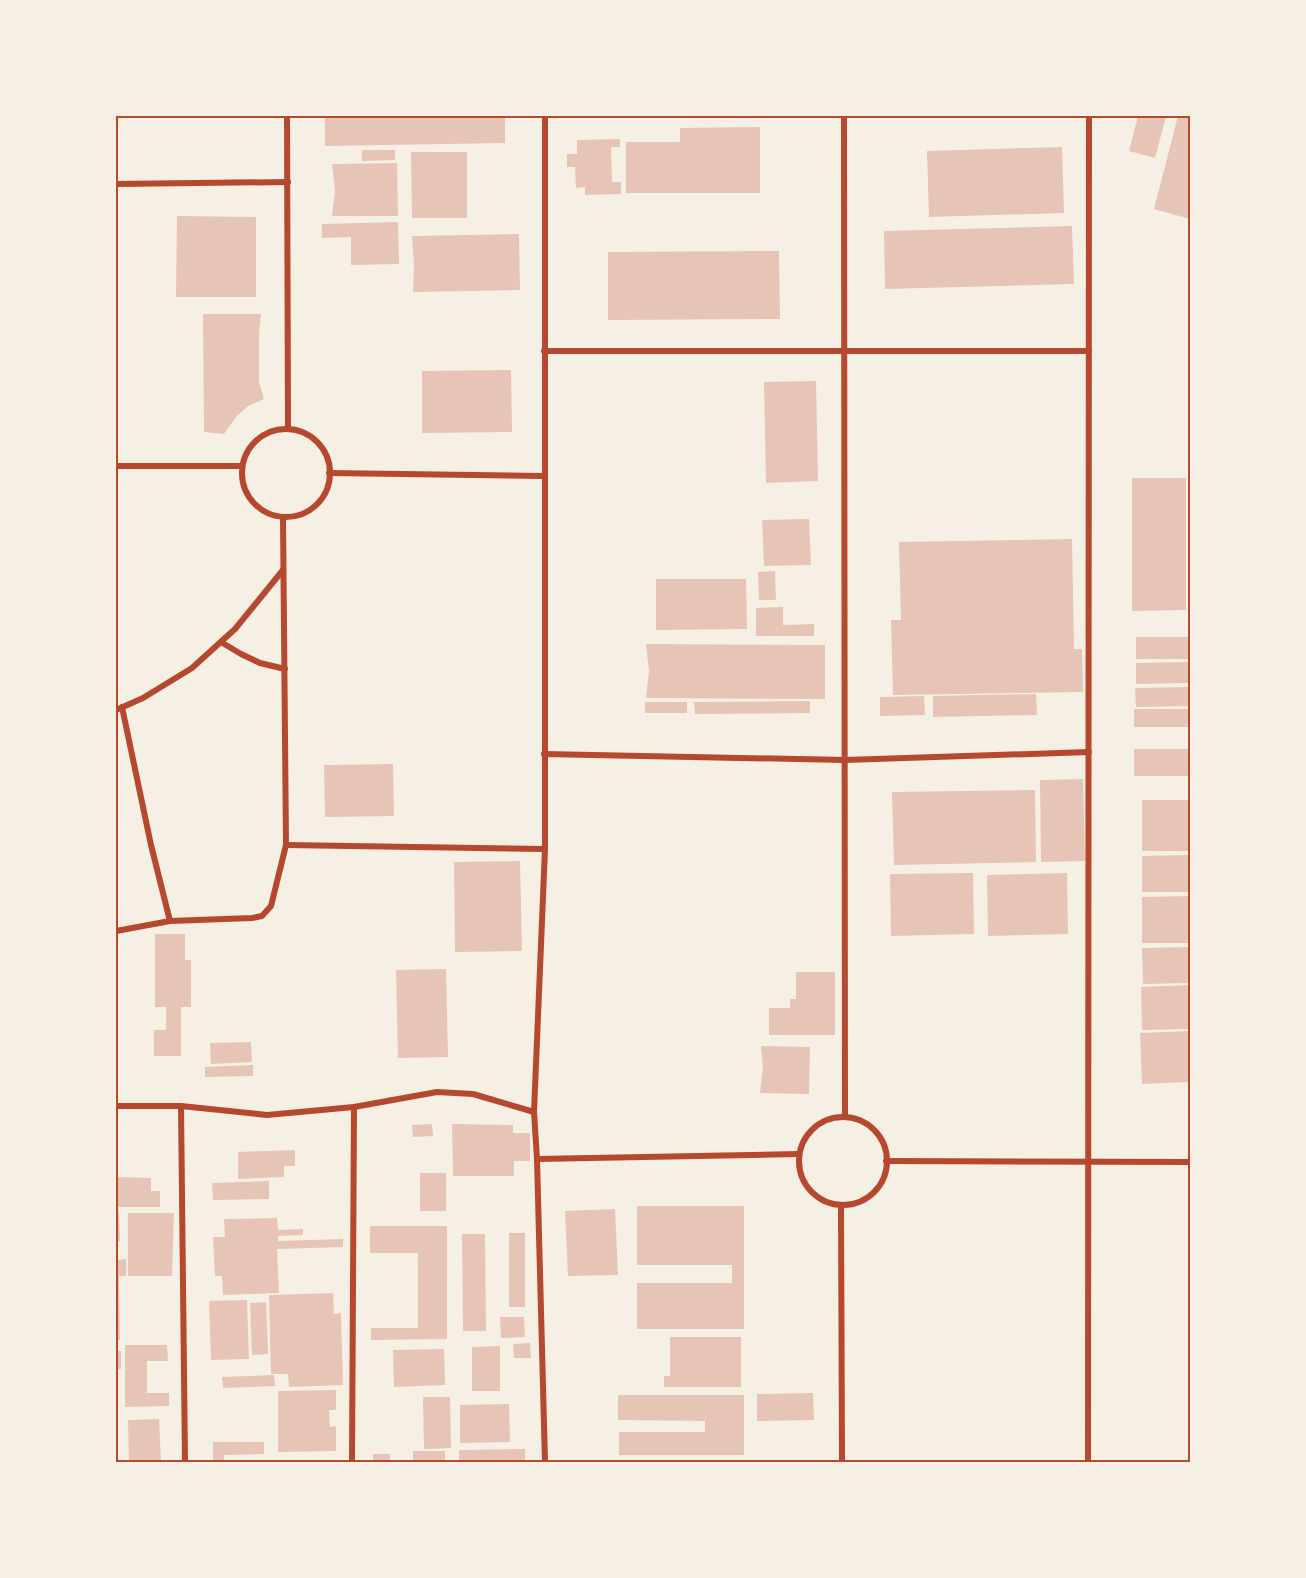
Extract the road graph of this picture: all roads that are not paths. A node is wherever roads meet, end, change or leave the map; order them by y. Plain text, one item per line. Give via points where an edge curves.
1 (287, 116) edge
2 (544, 116) edge
3 (844, 116) edge
4 (1089, 116) edge
5 (288, 182) junction
6 (116, 184) edge
7 (544, 351) junction
8 (844, 351) junction
9 (1089, 351) junction
10 (288, 428) junction
11 (116, 466) edge
12 (242, 466) junction
13 (329, 473) junction
14 (544, 476) junction
15 (283, 518) junction
16 (284, 569) junction
17 (221, 642) junction
18 (285, 669) junction
19 (119, 709) edge
20 (1089, 752) junction
21 (544, 754) junction
22 (845, 760) junction
23 (286, 845) junction
24 (545, 849) junction
25 (170, 921) junction
26 (116, 931) edge
27 (116, 1106) edge
28 (181, 1106) junction
29 (354, 1107) junction
30 (534, 1112) junction
31 (845, 1116) junction
32 (799, 1154) junction
33 (537, 1158) junction
34 (886, 1161) junction
35 (1089, 1161) junction
36 (1191, 1162) edge
37 (841, 1206) junction
38 (185, 1462) edge
39 (352, 1462) edge
40 (545, 1462) edge
41 (842, 1462) edge
42 (1088, 1462) edge

1 - 5 street
2 - 7 street
3 - 8 street
4 - 9 street
5 - 6 street
5 - 10 street
7 - 8 street
7 - 14 street
8 - 9 street
8 - 22 street
9 - 20 street
10 - 12 street via 272,430 256,440 246,452
10 - 13 street via 306,433 320,445 328,460
11 - 12 street
12 - 15 street via 243,486 251,501 265,513
13 - 14 street
13 - 15 street via 325,494 313,508 299,516
14 - 21 street
15 - 16 street
16 - 17 street
16 - 18 street
17 - 18 street via 260,663
17 - 19 street via 192,668
18 - 23 street
19 - 25 street
20 - 22 street
20 - 35 street
21 - 22 street
21 - 24 street
22 - 31 street
23 - 24 street
23 - 25 street via 271,906 262,916
24 - 30 street
25 - 26 street
27 - 28 street
28 - 29 street via 267,1115
28 - 38 street
29 - 30 street via 437,1092 473,1094
29 - 39 street
30 - 33 street
31 - 32 street via 829,1118 813,1128 803,1140
31 - 34 street via 863,1121 877,1133 885,1147
32 - 33 street
32 - 37 street via 800,1174 808,1189 822,1201
33 - 40 street
34 - 35 street
34 - 37 street via 882,1182 871,1196
35 - 36 street
35 - 42 street
37 - 41 street

